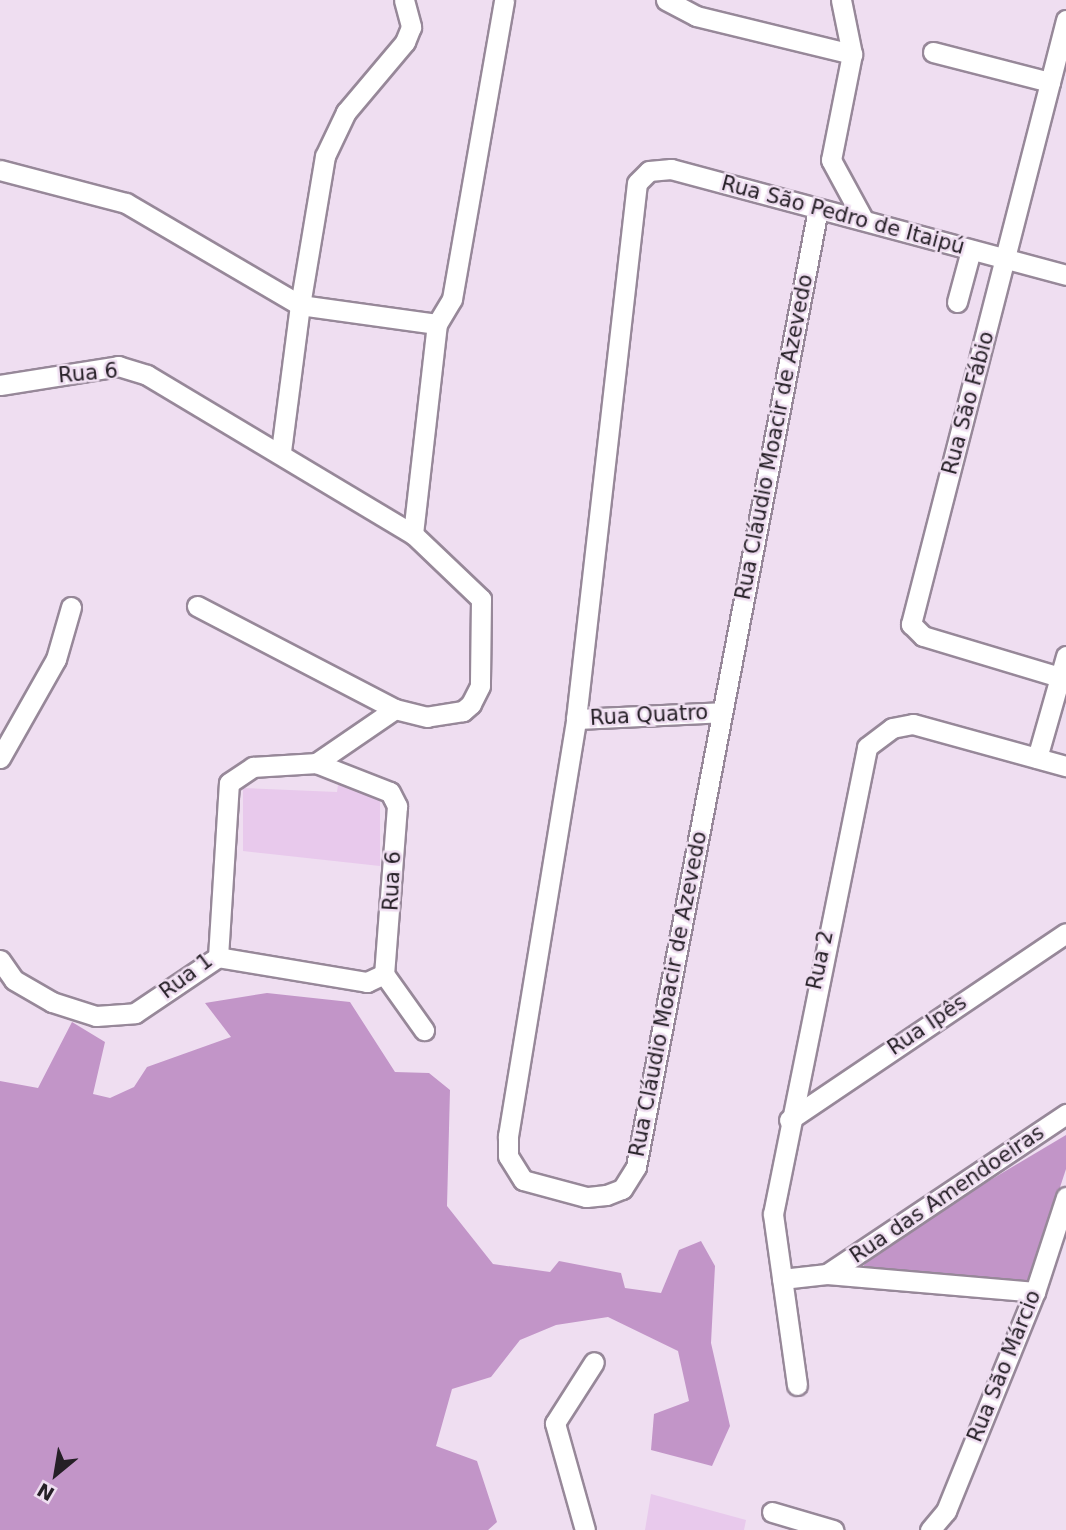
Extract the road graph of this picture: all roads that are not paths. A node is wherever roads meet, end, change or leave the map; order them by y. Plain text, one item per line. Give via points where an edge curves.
1 (404, 0) edge
2 (504, 0) edge
3 (666, 0) edge
4 (841, 0) edge
5 (1066, 20) edge
6 (933, 52) dead end
7 (852, 54) junction
8 (1050, 82) junction
9 (0, 170) edge
10 (632, 194) joint
11 (818, 209) junction
12 (863, 219) junction
13 (971, 250) junction
14 (1007, 259) junction
15 (1066, 275) edge
16 (957, 302) dead end
17 (300, 305) junction
18 (437, 324) junction
19 (0, 386) edge
20 (281, 451) junction
21 (413, 534) junction
22 (197, 606) dead end
23 (71, 607) dead end
24 (1066, 656) edge
25 (1063, 678) edge
26 (395, 709) junction
27 (722, 712) junction
28 (576, 719) junction
29 (0, 758) edge
30 (1037, 758) junction
31 (316, 763) junction
32 (1066, 766) edge
33 (1066, 933) edge
34 (218, 957) junction
35 (0, 960) edge
36 (384, 974) junction
37 (424, 1030) dead end
38 (1066, 1114) edge
39 (789, 1120) junction
40 (1066, 1196) edge
41 (827, 1275) junction
42 (782, 1279) junction
43 (1035, 1292) junction
44 (594, 1362) dead end
45 (797, 1385) dead end
46 (772, 1512) dead end
47 (585, 1530) edge
48 (833, 1530) edge
49 (930, 1530) edge

1 - 17 street via 411,27 405,42 346,112 325,156
2 - 18 street via 452,299
3 - 7 street via 696,16
4 - 7 street
5 - 8 street, Rua São Fábio
6 - 8 street
7 - 12 street via 831,160
8 - 14 street, Rua São Fábio
9 - 17 street via 126,203
10 - 11 street, Rua São Pedro de Itaipú via 641,176 671,169
10 - 28 street, Rua Cláudio Moacir de Azevedo
11 - 12 street, Rua São Pedro de Itaipú
11 - 27 street, Rua Cláudio Moacir de Azevedo
12 - 13 street, Rua São Pedro de Itaipú
13 - 14 street, Rua São Pedro de Itaipú
13 - 16 street
14 - 15 street, Rua São Pedro de Itaipú
14 - 25 street, Rua São Fábio via 911,624 923,636
17 - 18 street
17 - 20 street
18 - 21 street
19 - 20 street, Rua 6 via 118,366 147,375
20 - 21 street, Rua 6
21 - 26 street, Rua 6 via 481,599 480,686 463,711 427,717
22 - 26 street, Rua 6
23 - 29 street via 57,659
24 - 25 street
25 - 30 street
26 - 31 street
27 - 28 street, Rua Quatro
27 - 28 street, Rua Cláudio Moacir de Azevedo via 636,1167 622,1189 586,1196 523,1180 508,1156
30 - 32 street, Rua 2
30 - 39 street, Rua 2 via 913,724 892,727 867,747
31 - 34 street, Rua 1 via 253,767 229,783
31 - 36 street, Rua 6 via 390,792 397,806
33 - 39 street, Rua Ipês
34 - 35 street, Rua 1 via 135,1013 96,1016 33,991
34 - 36 street via 367,982
36 - 37 street
38 - 41 street, Rua das Amendoeiras
39 - 42 street, Rua 2 via 773,1214
40 - 43 street, Rua São Márcio
41 - 42 street
41 - 43 street
42 - 45 street, Rua 2
43 - 49 street, Rua São Márcio via 946,1511
44 - 47 street via 555,1423
46 - 48 street

